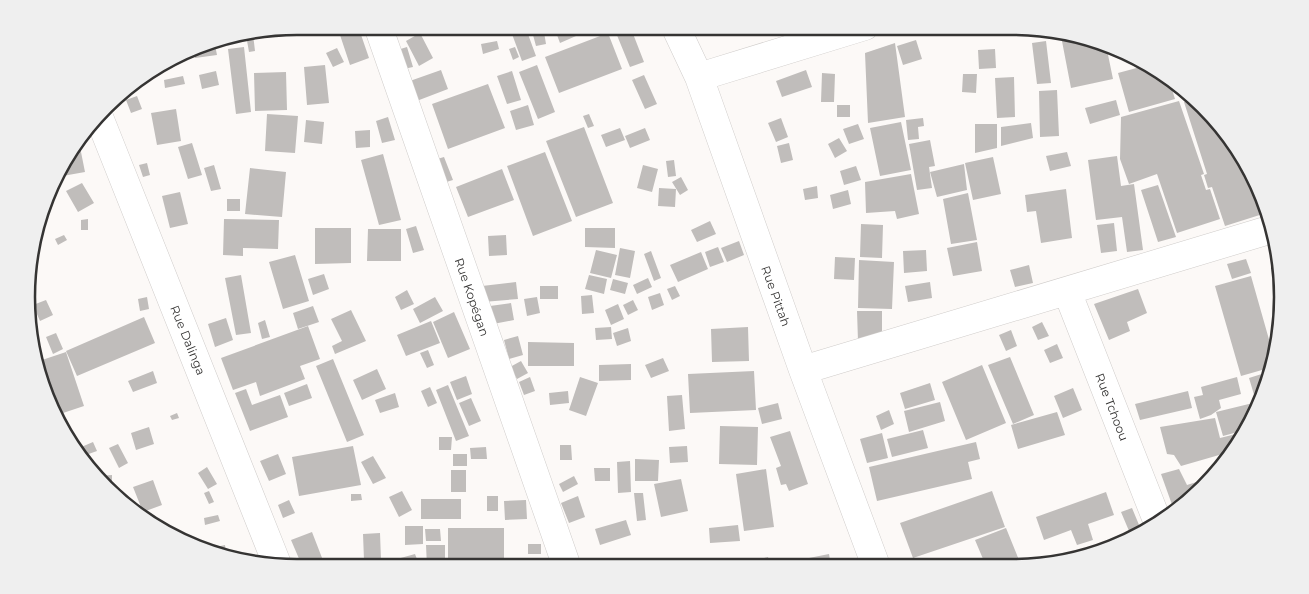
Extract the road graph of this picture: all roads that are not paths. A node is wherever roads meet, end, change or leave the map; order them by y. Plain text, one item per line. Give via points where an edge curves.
1 (381, 35) edge
2 (679, 35) edge
3 (837, 35) edge
4 (699, 77) junction
5 (101, 123) edge
6 (1266, 231) edge
7 (1067, 291) junction
8 (803, 370) junction
9 (1155, 517) edge
10 (274, 558) edge
11 (563, 559) edge
12 (873, 559) edge

1 - 11 street, Rue Kopégan
2 - 4 street, Rue Pittah
3 - 4 street
4 - 8 street, Rue Pittah
5 - 10 street, Rue Dalinga
6 - 7 street
7 - 8 street
7 - 9 street, Rue Tchoou
8 - 12 street, Rue Pittah

